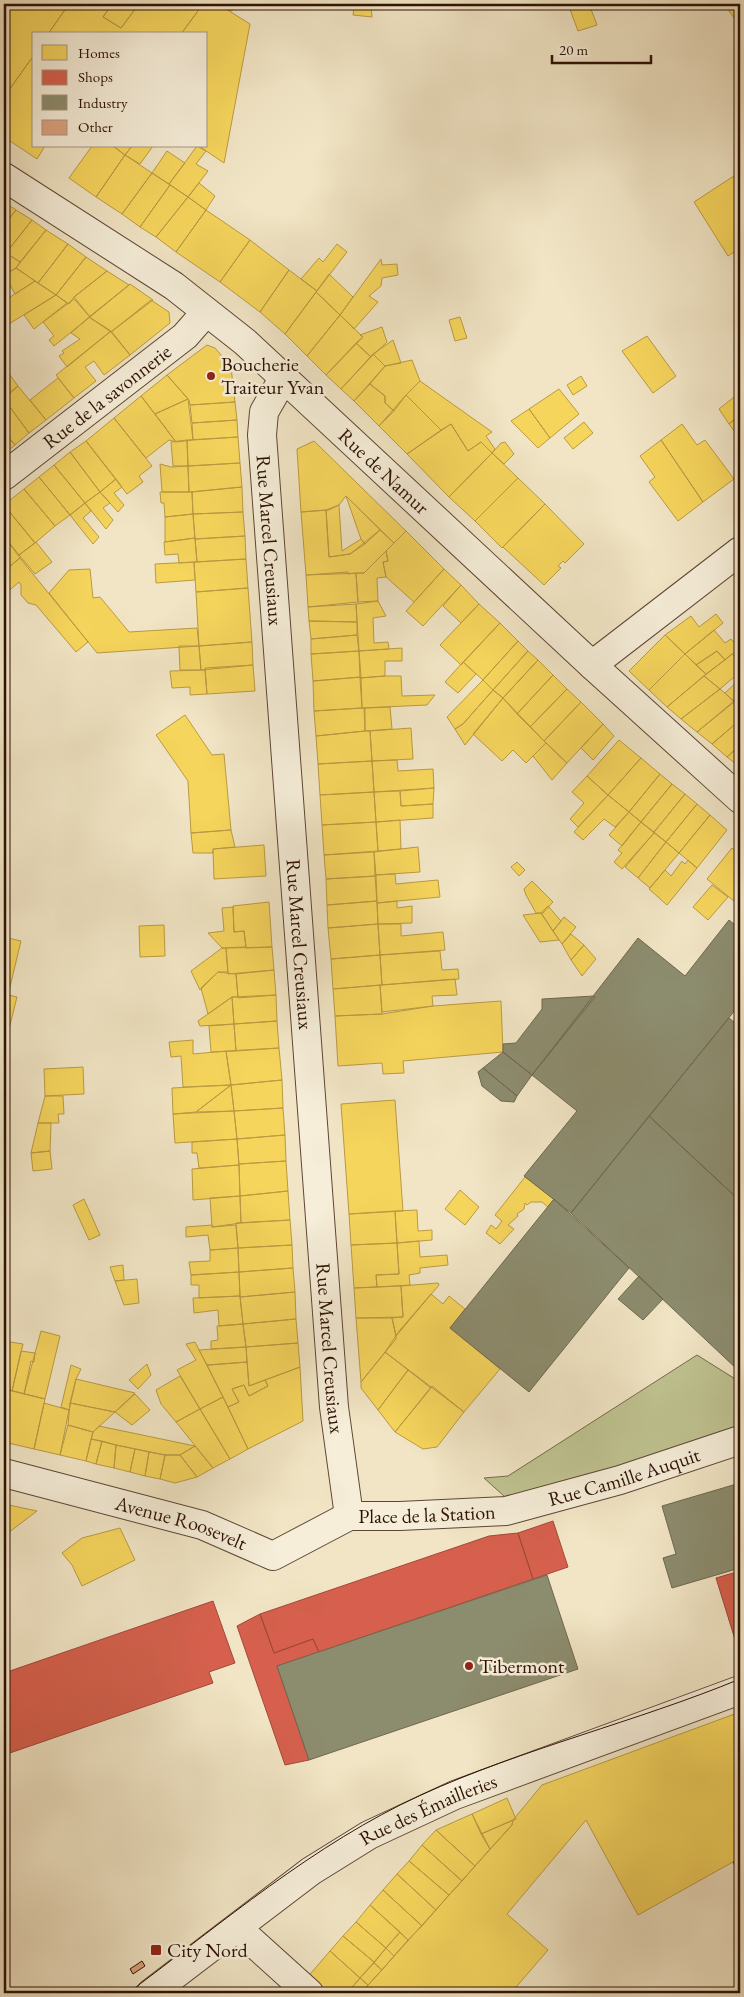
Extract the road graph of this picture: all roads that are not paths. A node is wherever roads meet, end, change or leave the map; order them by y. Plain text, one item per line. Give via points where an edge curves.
1 (4, 177) edge
2 (206, 312) junction
3 (284, 377) junction
4 (4, 476) edge
5 (740, 551) edge
6 (592, 665) junction
7 (740, 799) edge
8 (740, 1440) edge
9 (4, 1474) edge
10 (506, 1511) joint
11 (349, 1516) junction
12 (740, 1690) edge
13 (240, 1926) junction
14 (151, 1993) edge
15 (309, 1993) edge

1 - 2 street, Rue de Namur via 174,286
2 - 3 street, Rue de Namur
2 - 4 street, Rue de la savonnerie via 185,336
3 - 6 street, Rue de Namur
3 - 11 street, Rue Marcel Creusiaux via 264,412 262,435 334,1407
5 - 6 street
6 - 7 street, Rue de Namur
8 - 10 street, Rue Camille Auquit via 620,1480
9 - 11 street, Avenue Roosevelt via 202,1525 273,1556
10 - 11 street, Place de la Station
12 - 13 street, Rue des Émailleries via 454,1795 369,1835 311,1872
13 - 14 street, Rue des Émailleries
13 - 15 street via 247,1937

